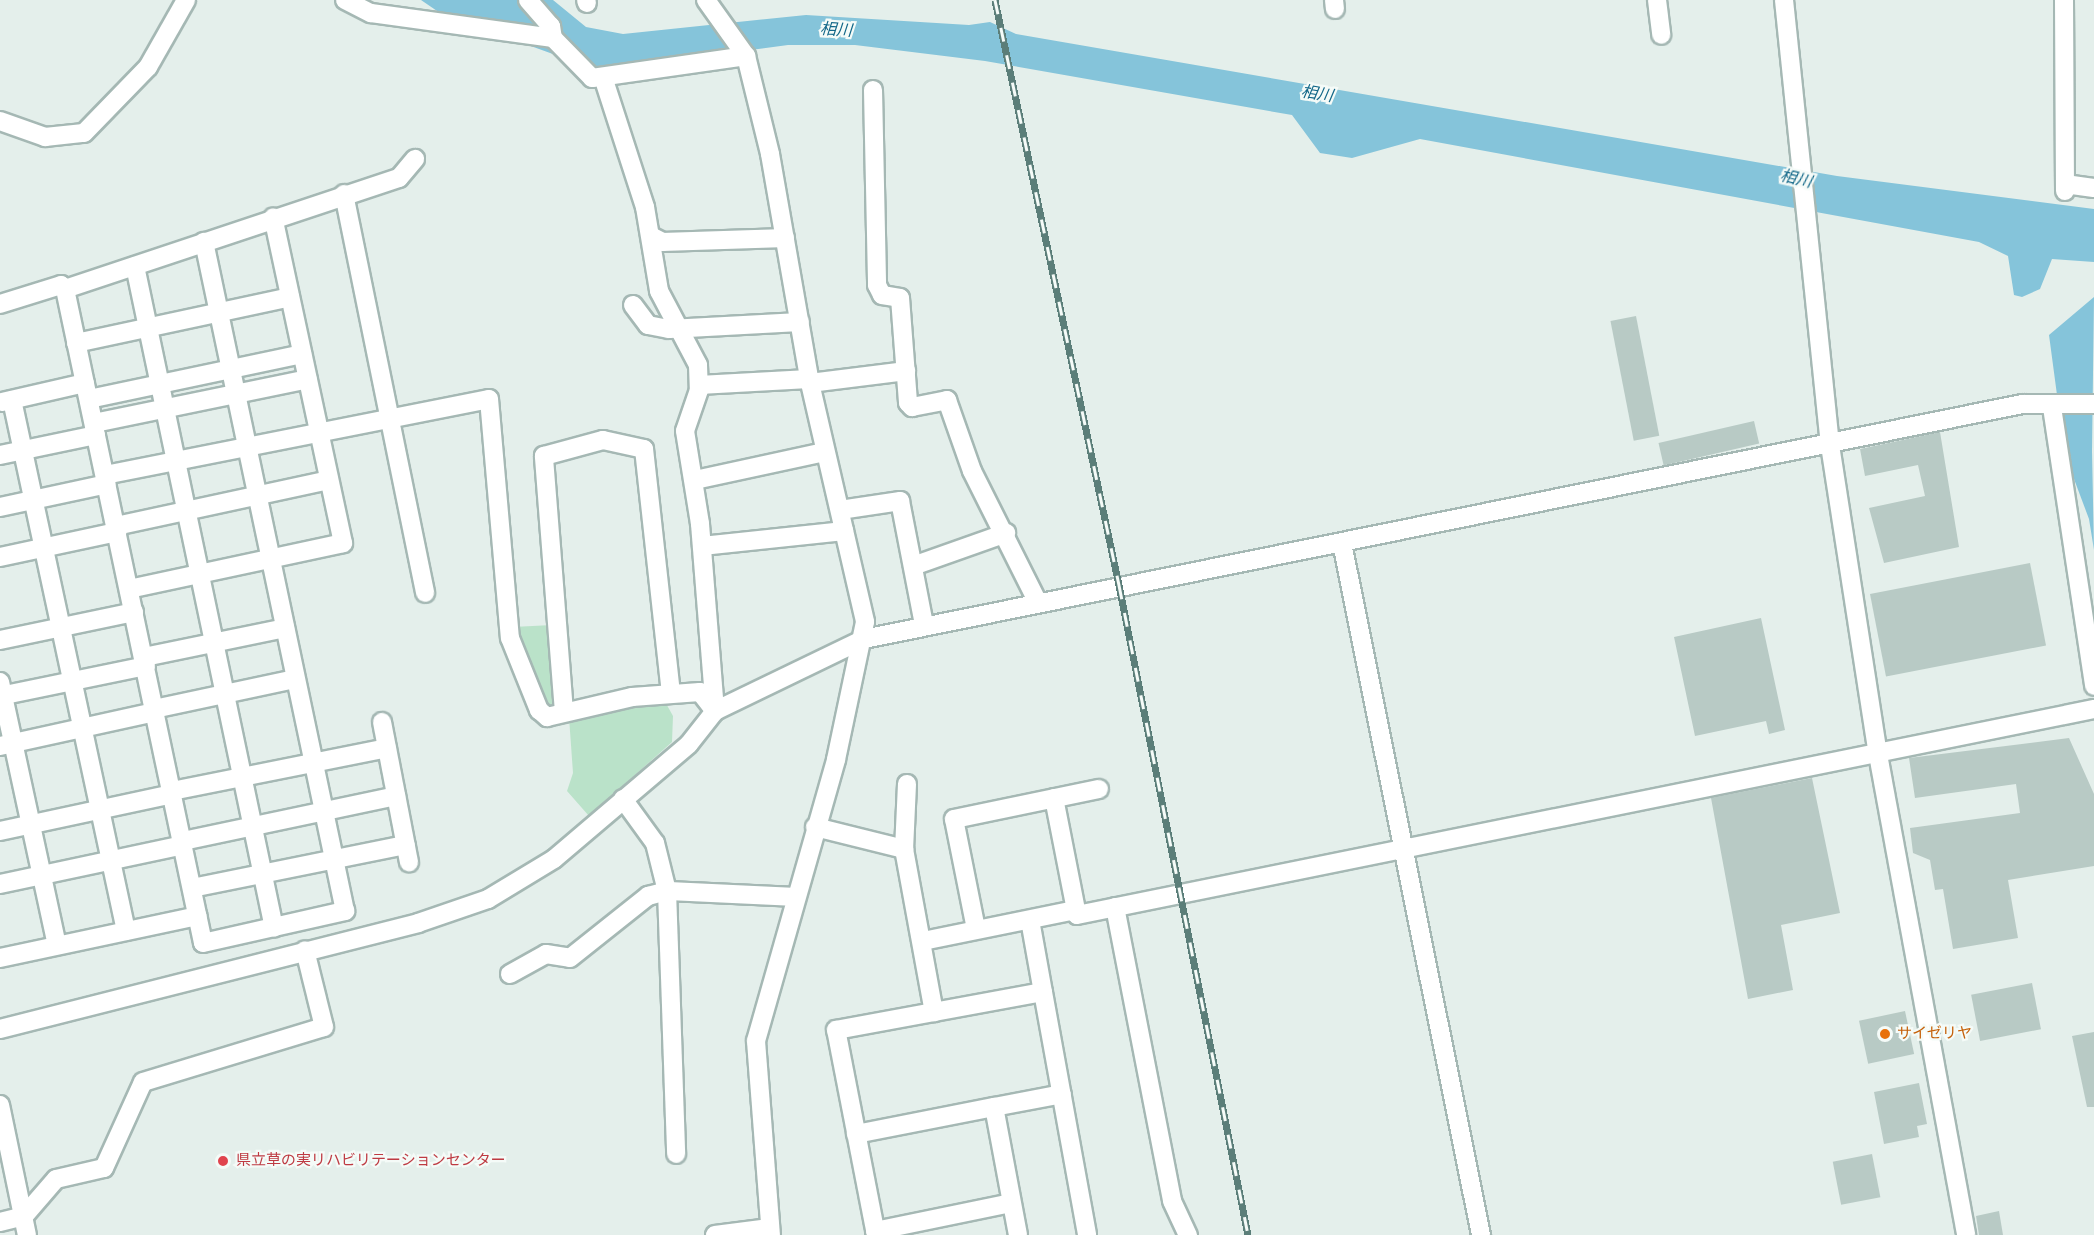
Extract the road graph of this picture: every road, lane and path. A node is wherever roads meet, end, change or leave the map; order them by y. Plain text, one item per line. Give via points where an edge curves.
1 (186, 0) edge
2 (345, 0) edge
3 (528, 0) edge
4 (1657, 0) edge
5 (1784, 0) edge
6 (2064, 0) edge
7 (709, 4) edge
8 (1661, 35) dead end
9 (553, 38) junction
10 (746, 56) junction
11 (603, 77) junction
12 (873, 90) dead end
13 (0, 121) edge
14 (416, 159) dead end
15 (2094, 188) edge
16 (344, 194) junction
17 (273, 217) junction
18 (651, 236) junction
19 (785, 238) junction
20 (204, 242) junction
21 (135, 266) junction
22 (65, 289) junction
23 (290, 297) junction
24 (0, 304) edge
25 (633, 305) dead end
26 (219, 313) junction
27 (800, 322) junction
28 (148, 328) junction
29 (680, 328) junction
30 (76, 343) junction
31 (302, 354) junction
32 (230, 369) junction
33 (906, 371) junction
34 (308, 379) junction
35 (809, 381) junction
36 (160, 384) junction
37 (699, 385) junction
38 (87, 391) junction
39 (236, 394) junction
40 (6, 401) edge
41 (2094, 404) edge
42 (2052, 407) junction
43 (165, 409) junction
44 (389, 416) junction
45 (95, 429) junction
46 (318, 430) junction
47 (246, 445) junction
48 (1830, 445) junction
49 (24, 450) junction
50 (825, 452) junction
51 (0, 455) edge
52 (176, 460) junction
53 (106, 479) junction
54 (329, 480) junction
55 (694, 480) junction
56 (257, 496) junction
57 (36, 500) junction
58 (0, 507) edge
59 (840, 510) junction
60 (186, 511) junction
61 (117, 529) junction
62 (844, 531) junction
63 (1006, 533) junction
64 (1342, 543) junction
65 (702, 546) junction
66 (45, 548) junction
67 (0, 557) edge
68 (270, 559) junction
69 (914, 566) junction
70 (199, 574) junction
71 (129, 589) junction
72 (425, 593) dead end
73 (1037, 601) junction
74 (134, 612) junction
75 (924, 625) junction
76 (61, 627) junction
77 (285, 628) junction
78 (864, 639) junction
79 (0, 640) edge
80 (214, 643) junction
81 (145, 661) junction
82 (295, 679) junction
83 (74, 681) junction
84 (2094, 686) edge
85 (1, 691) edge
86 (671, 693) junction
87 (224, 694) junction
88 (2094, 709) edge
89 (155, 710) junction
90 (715, 711) junction
91 (564, 712) junction
92 (382, 722) dead end
93 (83, 728) junction
94 (7, 744) edge
95 (387, 748) junction
96 (1877, 749) junction
97 (314, 761) junction
98 (242, 776) junction
99 (907, 784) dead end
100 (1099, 789) dead end
101 (173, 793) junction
102 (396, 796) junction
103 (1054, 798) junction
104 (623, 799) junction
105 (101, 810) junction
106 (324, 812) junction
107 (32, 824) junction
108 (253, 826) junction
109 (815, 827) junction
110 (0, 831) edge
111 (183, 843) junction
112 (1400, 846) junction
113 (904, 849) junction
114 (111, 860) junction
115 (334, 860) junction
116 (263, 874) junction
117 (42, 875) junction
118 (0, 884) edge
119 (192, 888) junction
120 (667, 891) junction
121 (793, 897) junction
122 (1115, 907) junction
123 (1076, 910) junction
124 (198, 916) junction
125 (1030, 920) junction
126 (274, 928) junction
127 (976, 930) junction
128 (126, 931) junction
129 (922, 941) junction
130 (57, 945) junction
131 (305, 950) junction
132 (0, 958) edge
133 (510, 974) dead end
134 (1043, 992) junction
135 (934, 1012) junction
136 (0, 1029) edge
137 (1062, 1094) junction
138 (0, 1105) edge
139 (994, 1107) junction
140 (856, 1134) junction
141 (5, 1154) edge
142 (676, 1154) dead end
143 (1011, 1203) junction
144 (24, 1216) junction
145 (0, 1221) edge
146 (771, 1232) edge
147 (876, 1233) edge
148 (27, 1235) edge
149 (715, 1235) edge
150 (1018, 1235) edge
151 (1087, 1235) edge
152 (1188, 1235) edge
153 (1481, 1235) edge
154 (1966, 1235) edge

1 - 13 street via 148,67 84,133 45,137
2 - 9 street via 371,13
3 - 9 street via 550,26
4 - 8 street
5 - 48 street
6 - 15 street via 2065,188
7 - 10 street
9 - 11 street via 592,78
10 - 11 street
10 - 19 street
11 - 18 street
12 - 33 street via 877,285 882,295 900,298
14 - 16 street via 399,178
16 - 17 street
16 - 44 street
17 - 20 street
17 - 23 street
18 - 19 street via 663,242
18 - 29 street via 658,291
19 - 27 street
20 - 21 street
20 - 26 street
21 - 22 street
21 - 28 street
22 - 24 street via 61,285
22 - 30 street
23 - 26 street
23 - 31 street
25 - 29 street via 648,325
26 - 28 street
26 - 32 street
27 - 29 street
27 - 35 street
28 - 30 street
28 - 36 street
29 - 37 street via 695,355
30 - 38 street
31 - 32 street
31 - 34 street
32 - 36 street
32 - 39 street
33 - 35 street
33 - 63 street via 910,407 947,400 972,471
34 - 39 street
34 - 46 street
35 - 37 street
35 - 50 street
36 - 38 street
36 - 43 street
37 - 55 street via 685,431
38 - 40 street
38 - 45 street
39 - 43 street
39 - 47 street
40 - 49 street
41 - 42 street
42 - 48 street via 2022,404
42 - 84 street
43 - 45 street
43 - 52 street
44 - 46 street
44 - 72 street
44 - 91 street via 489,399 512,647 540,710 547,717
45 - 49 street
45 - 53 street
46 - 47 street
46 - 54 street
47 - 52 street
47 - 56 street
48 - 64 street
48 - 96 street
49 - 51 street
49 - 57 street
50 - 55 street
50 - 59 street
52 - 53 street
52 - 60 street
53 - 57 street
53 - 61 street
54 - 56 street
54 - 68 street via 343,543
55 - 65 street
56 - 60 street
56 - 68 street
57 - 58 street
57 - 66 street
59 - 62 street
59 - 69 street via 900,501
60 - 61 street
60 - 70 street
61 - 66 street
61 - 71 street
62 - 65 street
62 - 78 street via 865,622
63 - 69 street
63 - 73 street
64 - 73 street
64 - 112 street
65 - 90 street
66 - 67 street
66 - 76 street
68 - 70 street
68 - 77 street
69 - 75 street
70 - 71 street
70 - 80 street
71 - 74 street
73 - 75 street
74 - 76 street
74 - 81 street
75 - 78 street
76 - 79 street
76 - 83 street
77 - 80 street
77 - 82 street
78 - 90 street
78 - 109 street
80 - 81 street
80 - 87 street
81 - 83 street
81 - 89 street
82 - 87 street
82 - 97 street
83 - 85 street
83 - 93 street
85 - 94 street
86 - 90 street via 700,693
86 - 91 street
86 - 91 street via 644,449 603,440 543,456
87 - 89 street
87 - 98 street
88 - 96 street
89 - 93 street
89 - 101 street
90 - 104 street via 689,744
92 - 95 street
93 - 94 street
93 - 105 street
94 - 107 street
95 - 97 street
95 - 102 street
96 - 112 street
96 - 154 street
97 - 98 street
97 - 106 street
98 - 101 street
98 - 108 street
99 - 113 street
100 - 103 street
101 - 105 street
101 - 111 street
102 - 106 street
102 - 115 street via 407,853
103 - 123 street
103 - 127 street via 954,819
104 - 120 street via 655,843
104 - 131 street via 554,860 488,899
105 - 107 street
105 - 114 street
106 - 108 street
106 - 115 street
107 - 110 street
107 - 117 street
108 - 111 street
108 - 116 street
109 - 113 street
109 - 121 street
111 - 114 street
111 - 119 street
112 - 122 street
112 - 153 street
113 - 129 street
114 - 117 street
114 - 128 street
115 - 116 street
115 - 126 street via 345,911
116 - 119 street
116 - 126 street
117 - 118 street
117 - 130 street
119 - 124 street
120 - 121 street
120 - 133 street via 648,896 570,958 546,954
120 - 142 street
121 - 146 street via 755,1051
122 - 123 street via 1077,915
122 - 152 street via 1172,1201
123 - 125 street
124 - 126 street via 203,943
124 - 128 street
125 - 127 street
125 - 134 street
127 - 129 street
128 - 130 street
129 - 135 street
130 - 132 street
131 - 136 street
131 - 144 street via 324,1027 143,1082 104,1168 56,1179
134 - 135 street
134 - 137 street
135 - 140 street via 836,1030
137 - 139 street
137 - 151 street
138 - 141 street
139 - 140 street
139 - 143 street
140 - 147 street
141 - 144 street
143 - 147 street
143 - 150 street
144 - 145 street
144 - 148 street
146 - 149 street

